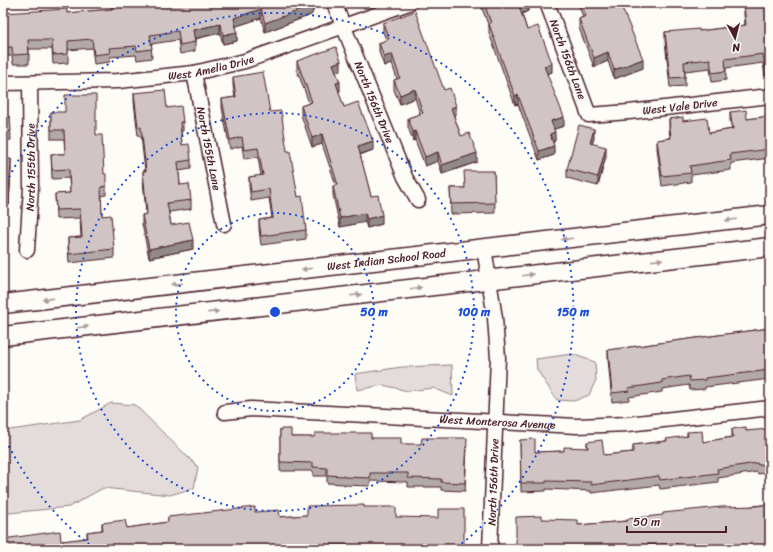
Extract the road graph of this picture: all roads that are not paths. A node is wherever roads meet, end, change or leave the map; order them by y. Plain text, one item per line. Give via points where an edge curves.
1 (334, 3) edge
2 (409, 3) edge
3 (547, 3) edge
4 (343, 27) junction
5 (194, 73) junction
6 (3, 83) edge
7 (30, 83) junction
8 (770, 96) edge
9 (589, 115) joint
10 (418, 200) dead end
11 (770, 215) edge
12 (224, 224) dead end
13 (770, 247) edge
14 (484, 248) junction
15 (27, 250) dead end
16 (489, 280) junction
17 (3, 304) edge
18 (3, 336) edge
19 (770, 408) edge
20 (225, 412) dead end
21 (496, 422) junction
22 (490, 549) edge

1 - 4 street, North 156th Drive
2 - 4 street, West Amelia Drive
3 - 9 street, North 156th Lane
4 - 5 street, West Amelia Drive via 245,61
4 - 10 street, North 156th Drive via 405,177
5 - 7 street, West Amelia Drive via 118,81
5 - 12 street, North 155th Lane
6 - 7 street, West Amelia Drive
7 - 15 street, North 155th Drive via 31,187
8 - 9 street, West Vale Drive
11 -> 14 main road, West Indian School Road
16 -> 13 main road
14 - 16 street, North 156th Drive
14 -> 17 main road, West Indian School Road
18 -> 16 main road
16 - 21 street, North 156th Drive via 497,344
19 - 21 street, West Monterosa Avenue via 603,425
20 - 21 street, West Monterosa Avenue via 251,409
21 - 22 street, North 156th Drive

